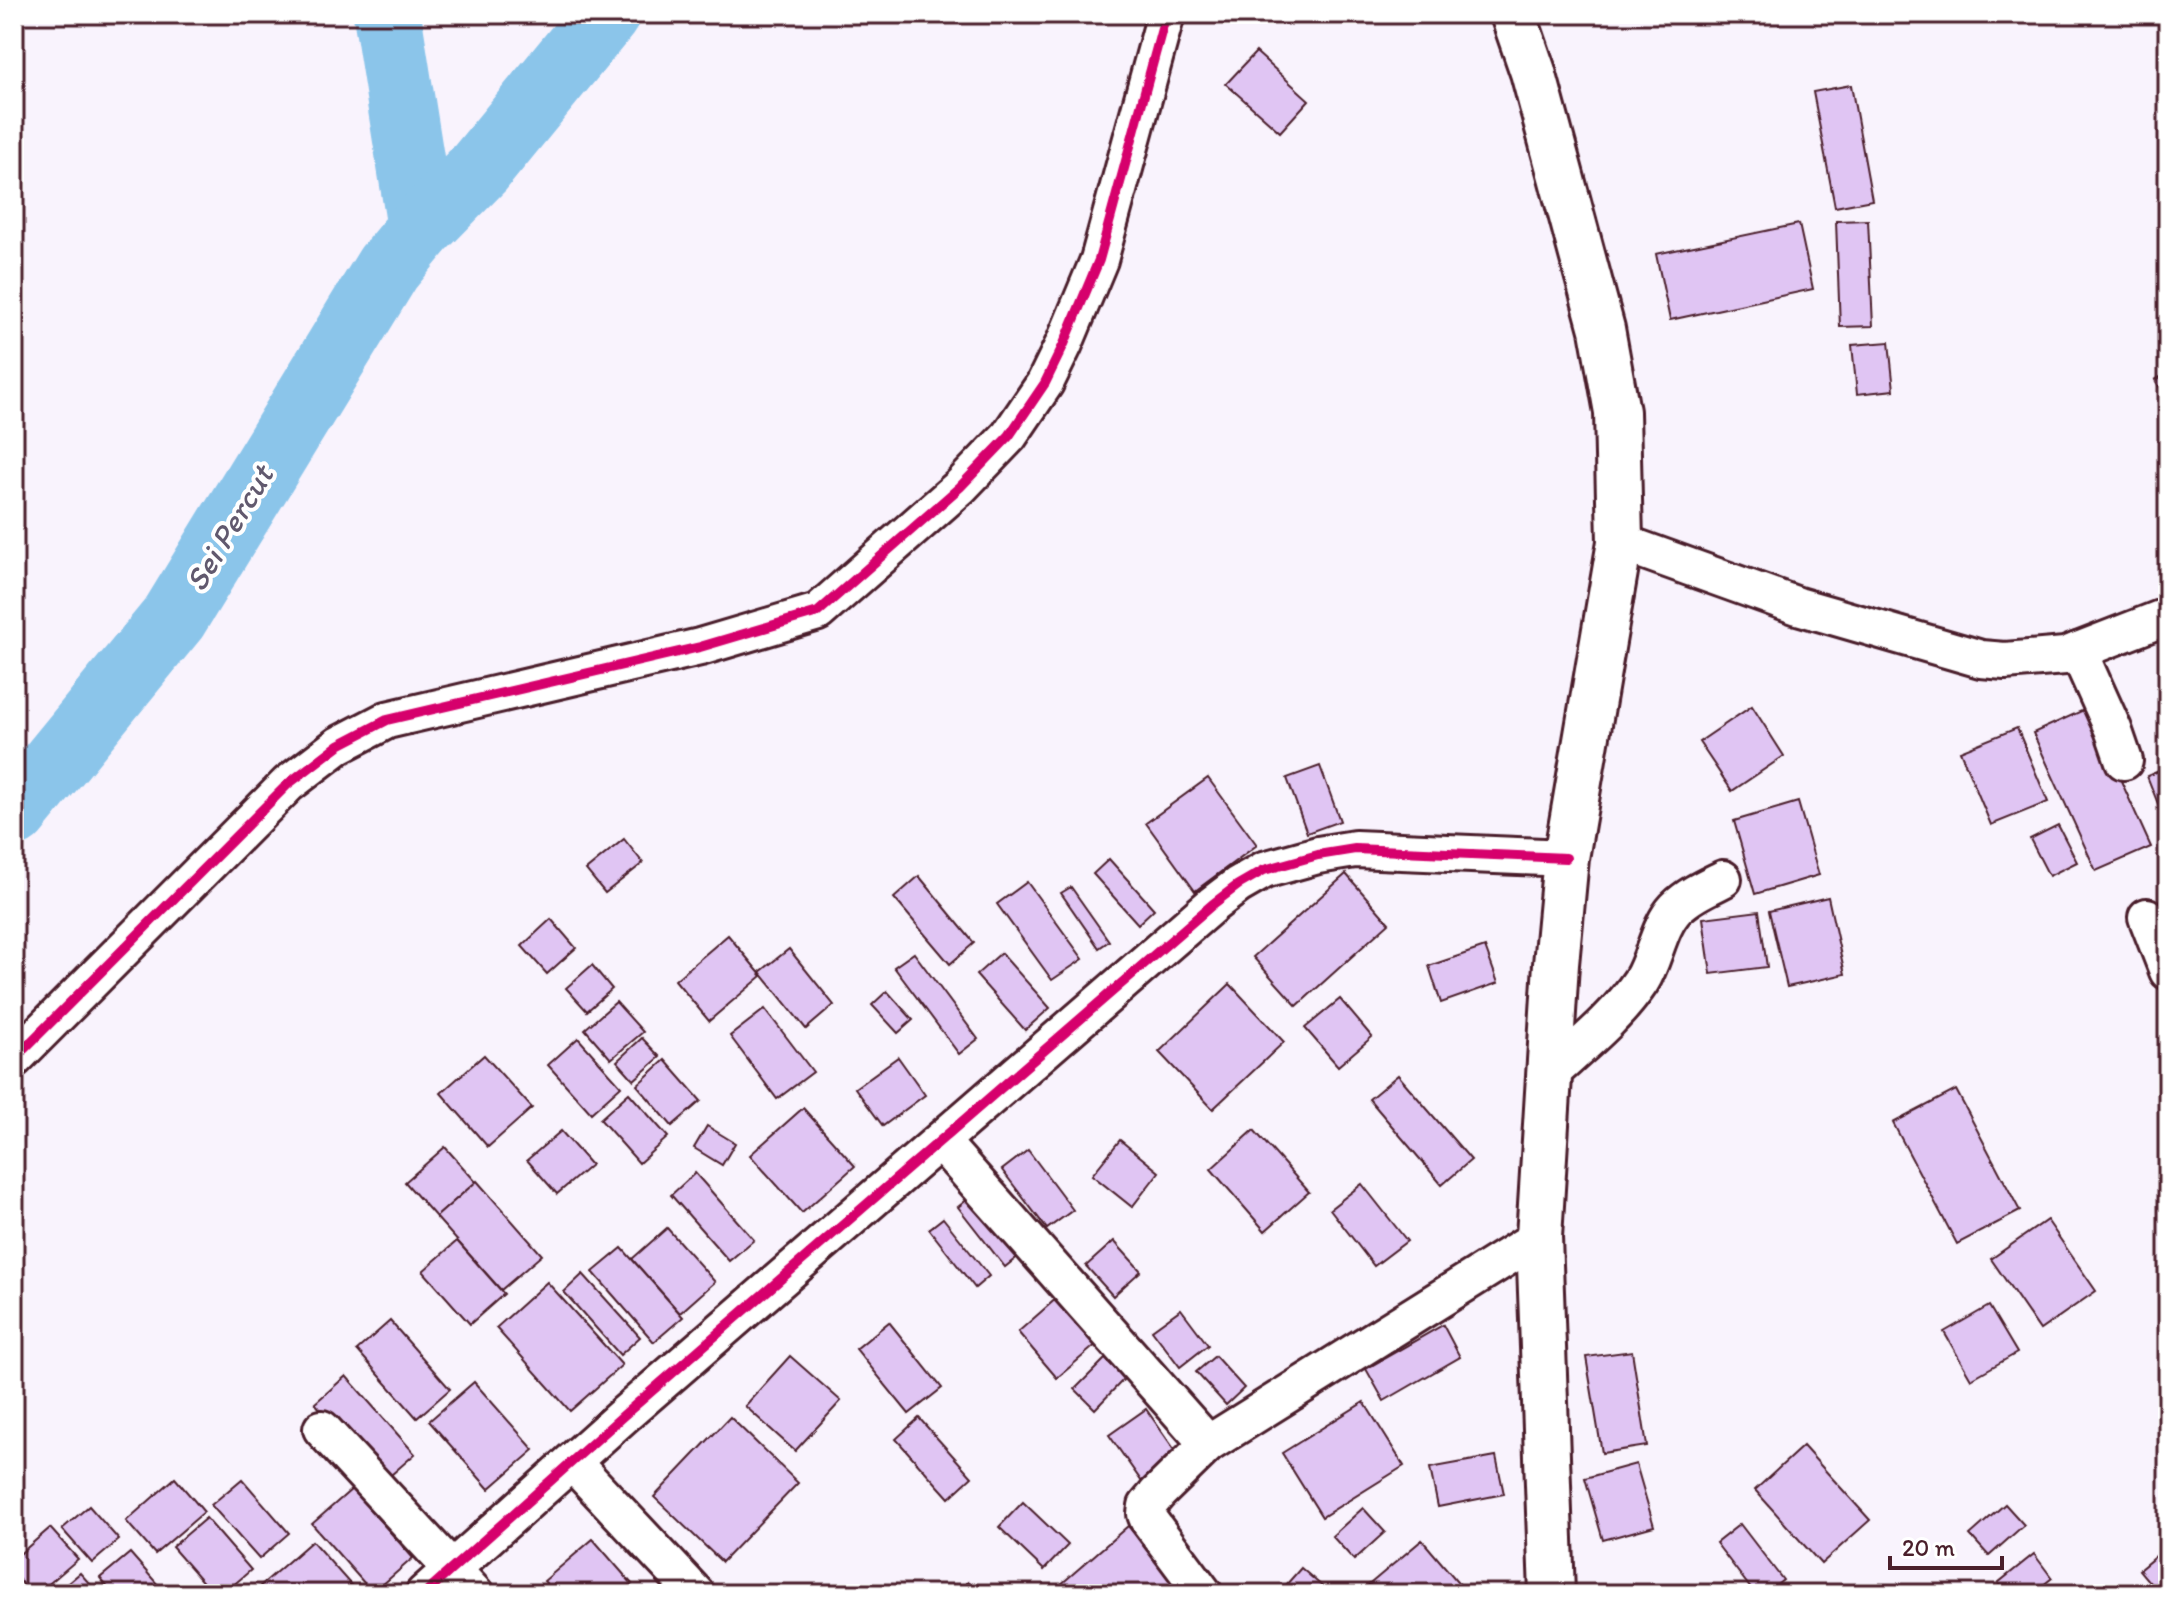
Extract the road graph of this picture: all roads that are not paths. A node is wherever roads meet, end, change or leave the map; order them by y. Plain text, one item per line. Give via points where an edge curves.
1 (1166, 14) edge
2 (1513, 14) edge
3 (1620, 542) junction
4 (2168, 616) edge
5 (2078, 651) junction
6 (2124, 761) dead end
7 (1566, 858) junction
8 (1723, 879) dead end
9 (2147, 917) dead end
10 (2168, 971) edge
11 (14, 1059) edge
12 (1550, 1074) junction
13 (940, 1141) junction
14 (1539, 1237) junction
15 (322, 1429) dead end
16 (1208, 1444) junction
17 (573, 1463) junction
18 (463, 1582) edge
19 (424, 1594) edge
20 (696, 1594) edge
21 (1204, 1594) edge
22 (1552, 1594) edge

1 - 11 street via 1099,260 1064,344 1009,436 960,487 818,612 700,647 387,720 339,745 288,784
2 - 3 main road via 1602,329 1617,412
3 - 5 street via 1798,606 1981,659
3 - 7 main road
4 - 5 street
5 - 6 street
7 - 12 main road
7 - 13 street via 1355,849 1264,870 1213,904
8 - 12 street via 1674,910 1642,980
9 - 10 street
12 - 14 main road
13 - 16 street
13 - 17 street
14 - 16 street
14 - 22 main road
15 - 18 street
16 - 21 street via 1158,1493 1146,1514
17 - 18 street
17 - 20 street
18 - 19 street

